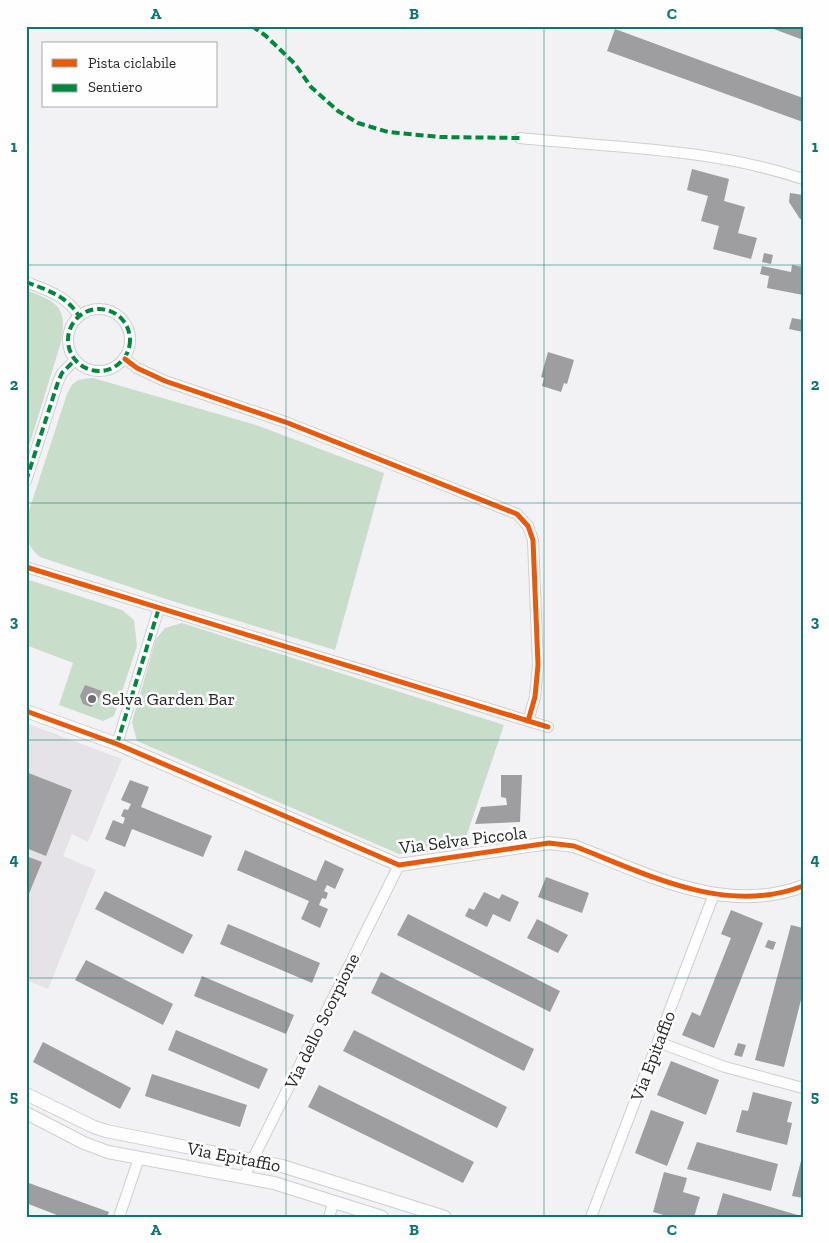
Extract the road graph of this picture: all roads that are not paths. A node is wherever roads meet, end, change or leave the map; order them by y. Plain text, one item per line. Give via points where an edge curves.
1 (520, 138) dead end
2 (803, 179) edge
3 (26, 282) edge
4 (79, 316) junction
5 (125, 359) junction
6 (75, 360) junction
7 (26, 481) edge
8 (26, 567) edge
9 (159, 608) junction
10 (26, 711) edge
11 (528, 721) junction
12 (548, 727) dead end
13 (117, 744) junction
14 (399, 865) junction
15 (803, 886) edge
16 (714, 894) junction
17 (658, 1042) junction
18 (803, 1088) edge
19 (27, 1097) edge
20 (26, 1113) edge
21 (139, 1158) junction
22 (253, 1160) junction
23 (244, 1178) junction
24 (334, 1201) junction
25 (119, 1217) edge
26 (329, 1217) edge
27 (382, 1217) edge
28 (445, 1217) edge
29 (591, 1217) edge

1 - 2 street via 687,153 768,168
3 - 4 street via 54,292
4 - 5 street via 101,309 120,317 128,327 131,340
4 - 6 street via 68,336
5 - 6 street via 110,370 98,372 83,367
5 - 11 street via 164,381 288,423 517,514 528,526 533,540 538,665 535,697
6 - 7 street via 58,382
8 - 9 street
9 - 11 street
9 - 13 street
10 - 13 street, Via Selva Piccola
11 - 12 street
13 - 14 street, Via Selva Piccola
14 - 16 street, Via Selva Piccola via 534,845 563,844 681,887
14 - 22 street, Via dello Scorpione
15 - 16 street, Via Selva Piccola via 775,895
16 - 17 street, Via Epitaffio
17 - 18 street via 725,1068
17 - 29 street, Via Epitaffio
19 - 22 street, Via Epitaffio via 106,1131
20 - 21 street, Via Epitaffio via 97,1148
21 - 23 street, Via Epitaffio
21 - 25 street
22 - 23 street, Via dello Scorpione
22 - 28 street, Via Epitaffio via 295,1169
23 - 24 street, Via Epitaffio via 274,1183
24 - 26 street
24 - 27 street, Via Epitaffio

